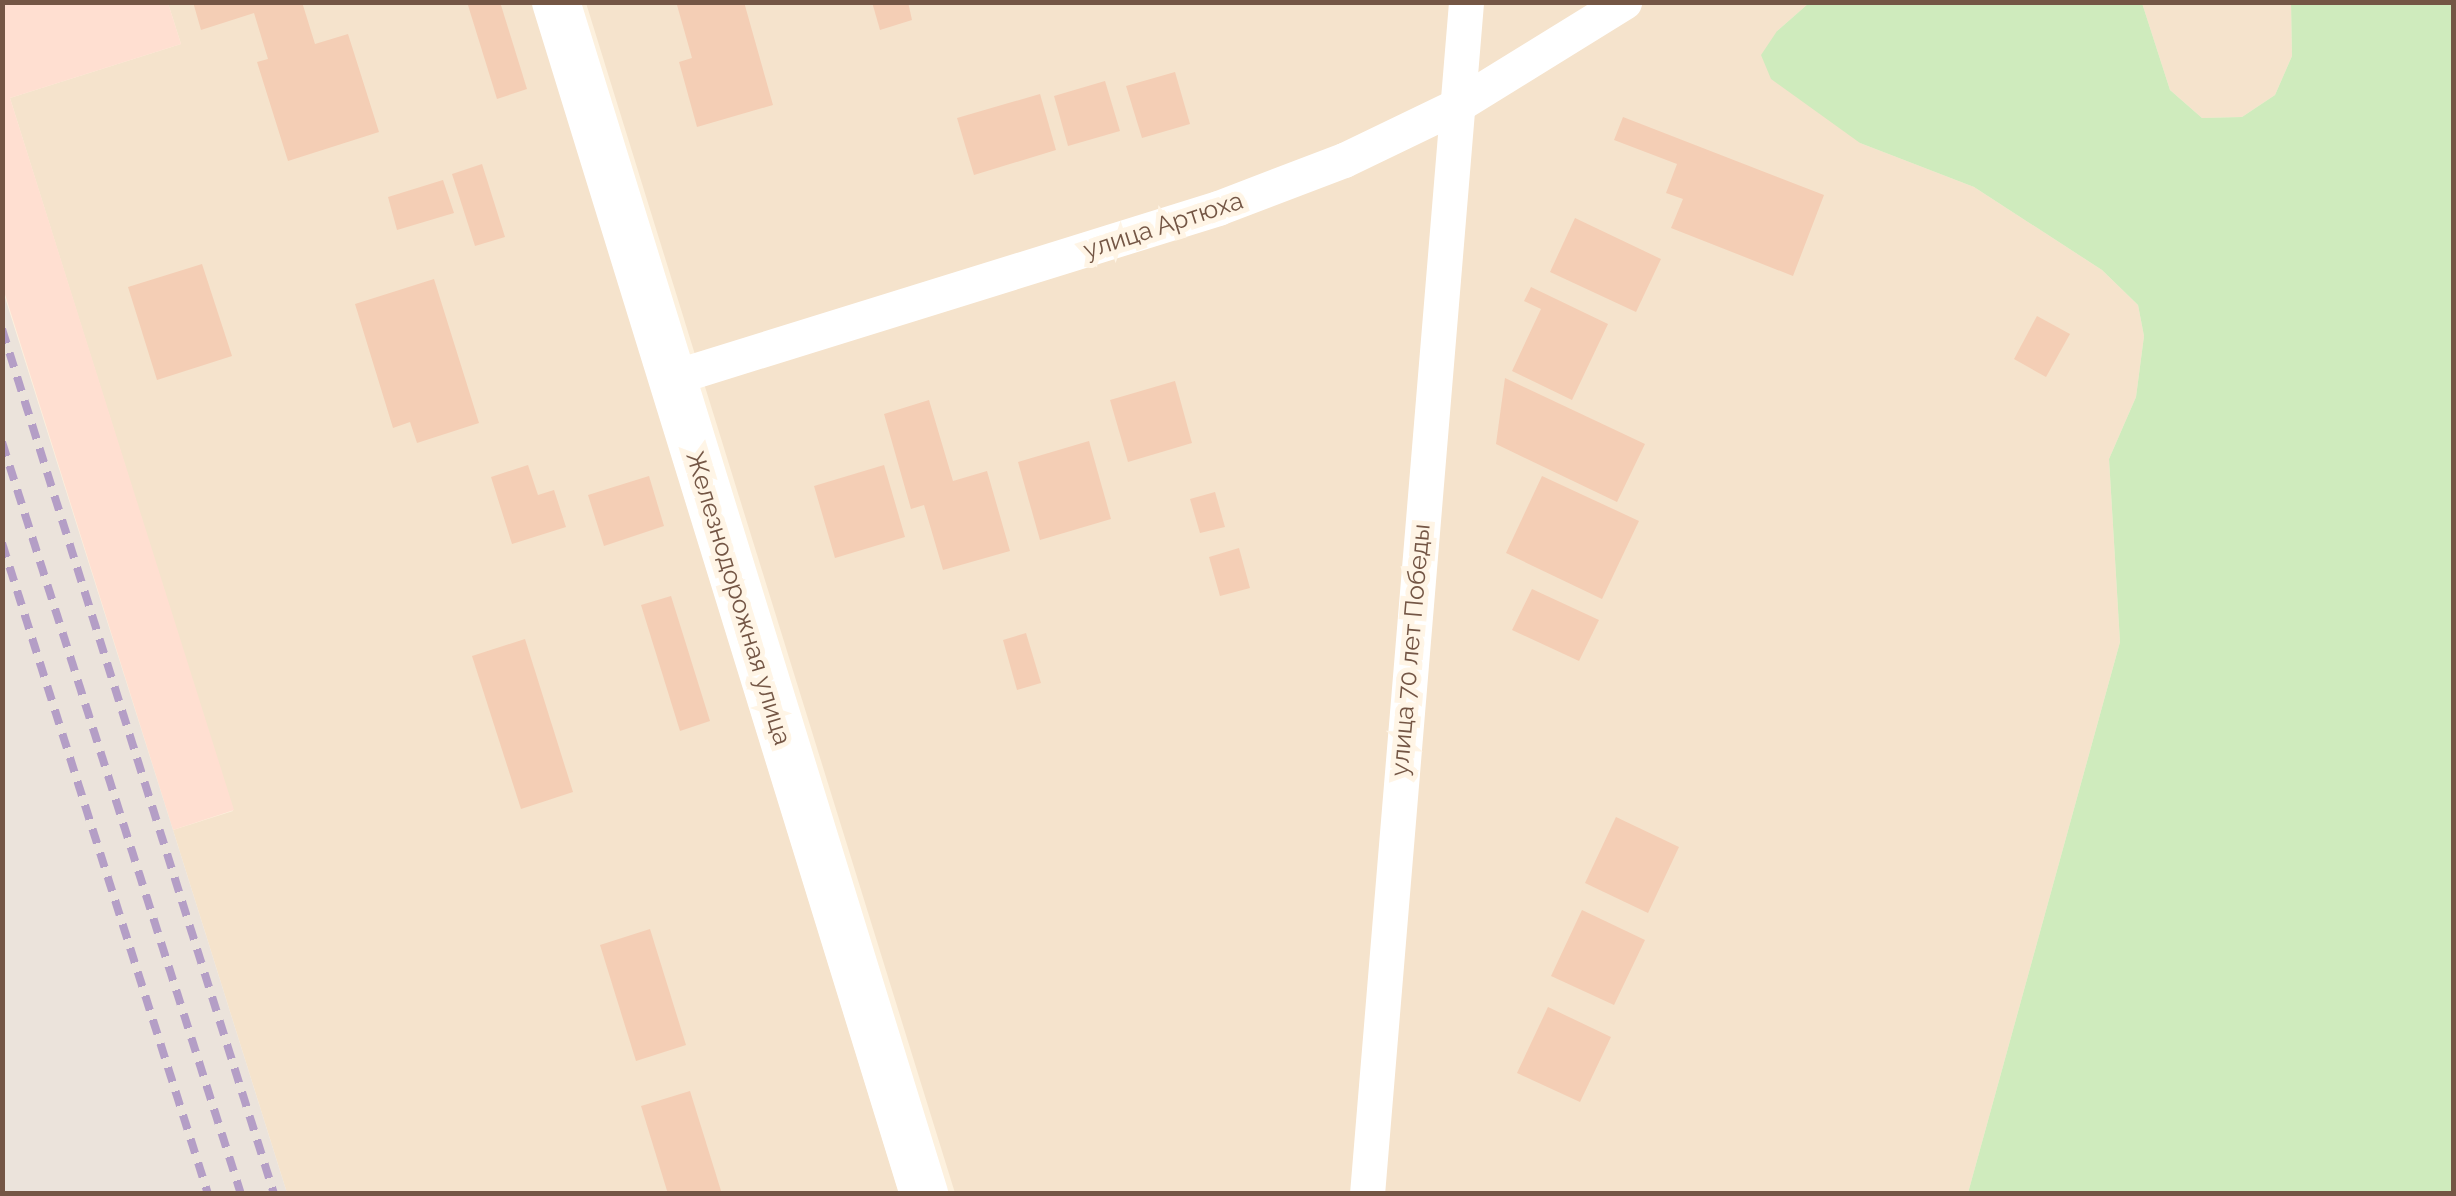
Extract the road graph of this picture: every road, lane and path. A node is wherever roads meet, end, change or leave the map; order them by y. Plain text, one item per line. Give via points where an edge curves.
1 (556, 2) edge
2 (1466, 2) edge
3 (1624, 2) edge
4 (1454, 107) junction
5 (671, 378) junction
6 (924, 1194) edge
7 (1367, 1194) edge

1 - 5 main road, Железнодорожная улица
2 - 4 street, улица 70 лет Победы
3 - 4 street, улица Артюха
4 - 5 street, улица Артюха via 1344,160 1218,208
4 - 7 street, улица 70 лет Победы
5 - 6 main road, Железнодорожная улица

